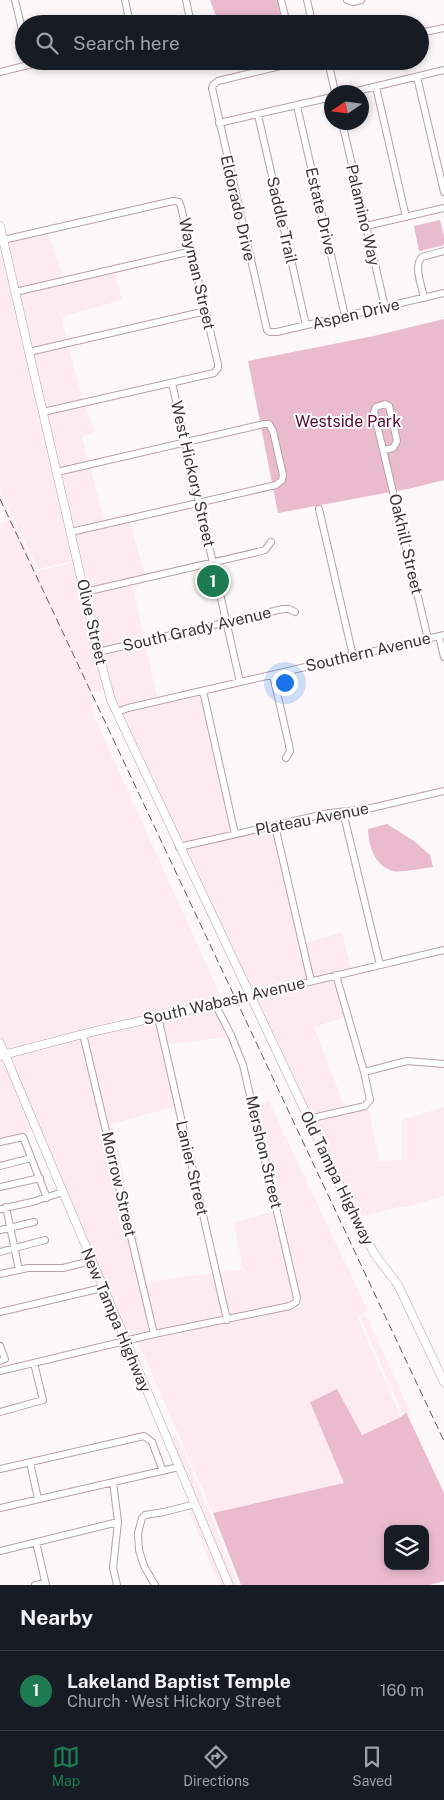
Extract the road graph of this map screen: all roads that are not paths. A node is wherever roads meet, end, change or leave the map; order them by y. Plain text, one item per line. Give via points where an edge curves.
1 (15, 0) edge
2 (125, 0) edge
3 (186, 0) edge
4 (281, 0) edge
5 (307, 0) edge
6 (347, 0) edge
7 (361, 0) edge
8 (19, 15) edge
9 (128, 15) edge
10 (189, 15) edge
11 (285, 15) edge
12 (310, 15) edge
13 (444, 28) edge
14 (429, 31) edge
15 (15, 68) edge
16 (264, 70) edge
17 (330, 70) edge
18 (444, 70) edge
19 (0, 72) edge
20 (417, 77) junction
21 (333, 85) edge
22 (376, 87) junction
23 (369, 88) edge
24 (324, 99) edge
25 (297, 106) junction
26 (258, 115) junction
27 (218, 123) junction
28 (344, 130) edge
29 (444, 192) edge
30 (444, 208) edge
31 (406, 217) junction
32 (0, 226) edge
33 (366, 226) junction
34 (3, 240) junction
35 (192, 251) junction
36 (444, 251) edge
37 (15, 292) junction
38 (444, 293) edge
39 (424, 298) junction
40 (385, 307) junction
41 (206, 311) junction
42 (345, 316) junction
43 (306, 325) junction
44 (269, 331) joint
45 (29, 352) junction
46 (172, 382) junction
47 (43, 412) junction
48 (185, 443) junction
49 (384, 450) junction
50 (57, 472) junction
51 (199, 502) junction
52 (319, 509) dead end
53 (71, 532) junction
54 (271, 542) dead end
55 (213, 563) junction
56 (85, 592) junction
57 (295, 612) dead end
58 (226, 623) junction
59 (442, 635) edge
60 (428, 638) junction
61 (98, 652) junction
62 (353, 656) junction
63 (444, 657) edge
64 (273, 675) junction
65 (240, 682) junction
66 (203, 691) junction
67 (117, 712) junction
68 (286, 758) dead end
69 (444, 791) edge
70 (343, 812) junction
71 (275, 826) junction
72 (235, 834) junction
73 (179, 847) junction
74 (444, 950) edge
75 (380, 965) junction
76 (336, 975) junction
77 (311, 981) junction
78 (250, 996) junction
79 (215, 1004) junction
80 (158, 1017) junction
81 (83, 1034) junction
82 (0, 1043) edge
83 (2, 1055) edge
84 (444, 1064) edge
85 (364, 1072) junction
86 (308, 1119) junction
87 (0, 1142) edge
88 (32, 1158) junction
89 (0, 1166) edge
90 (40, 1178) junction
91 (0, 1187) edge
92 (63, 1192) junction
93 (46, 1198) junction
94 (3, 1208) edge
95 (34, 1222) dead end
96 (10, 1228) junction
97 (0, 1230) edge
98 (45, 1240) dead end
99 (14, 1248) junction
100 (0, 1252) edge
101 (91, 1261) junction
102 (19, 1270) junction
103 (0, 1274) edge
104 (102, 1288) junction
105 (0, 1312) edge
106 (227, 1320) junction
107 (154, 1334) junction
108 (126, 1342) junction
109 (0, 1346) edge
110 (3, 1360) edge
111 (34, 1363) junction
112 (0, 1371) edge
113 (444, 1382) edge
114 (0, 1412) edge
115 (30, 1462) junction
116 (179, 1468) junction
117 (0, 1469) edge
118 (163, 1472) junction
119 (112, 1482) junction
120 (38, 1499) junction
121 (195, 1504) junction
122 (0, 1508) edge
123 (118, 1522) junction
124 (36, 1542) junction
125 (0, 1551) edge
126 (46, 1584) edge
127 (35, 1585) edge
128 (117, 1585) edge
129 (155, 1585) edge
130 (229, 1585) edge

1 - 8 street
2 - 9 street
3 - 10 street
4 - 11 street
5 - 12 street
6 - 7 street
13 - 14 street
15 - 19 street
16 - 27 street, Eldorado Drive via 213,84
17 - 21 street
18 - 20 street
20 - 22 street
20 - 29 street
22 - 23 street
22 - 31 street
24 - 25 street
25 - 26 street
25 - 42 street, Estate Drive
26 - 27 street
26 - 43 street, Saddle Trail
27 - 44 street, Eldorado Drive
28 - 33 street, Palamino Way
30 - 31 street
31 - 33 street
32 - 34 main road, Olive Street
33 - 40 street, Palamino Way
34 - 35 street, Wayman Street via 173,201 180,204
34 - 37 main road, Olive Street
35 - 37 street
35 - 41 street, Wayman Street
36 - 39 street via 419,259 417,266
37 - 45 main road, Olive Street
38 - 39 street, Aspen Drive
39 - 40 street, Aspen Drive
40 - 42 street, Aspen Drive
41 - 45 street
41 - 46 street, Wayman Street via 217,370
42 - 43 street, Aspen Drive
43 - 44 street, Aspen Drive via 273,333
45 - 47 main road, Olive Street
46 - 47 street
46 - 48 street, West Hickory Street
47 - 50 main road, Olive Street
48 - 50 street
48 - 51 street, West Hickory Street
48 - 51 street via 264,424 273,431 282,480 273,485
49 - 49 street, Oakhill Street via 393,448 397,441 390,409 385,404 376,407 374,412
49 - 60 street, Oakhill Street
50 - 53 main road, Olive Street
51 - 53 street
51 - 55 street, West Hickory Street
52 - 62 street
53 - 56 main road, Olive Street
54 - 55 street via 265,550
55 - 56 street
55 - 58 street, West Hickory Street
56 - 61 main road, Olive Street
57 - 58 street, South Grady Avenue via 282,609
58 - 61 street, South Grady Avenue
58 - 65 street, West Hickory Street
59 - 60 street, Southern Avenue
59 - 63 street
60 - 62 street, Southern Avenue
61 - 67 main road, Olive Street
62 - 64 street, Southern Avenue
64 - 65 street, Southern Avenue
64 - 68 street via 290,751
65 - 66 street, Southern Avenue
66 - 67 street, Southern Avenue
66 - 72 street
67 - 73 main road, Olive Street
69 - 70 street, Plateau Avenue
70 - 71 street, Plateau Avenue
70 - 75 street
71 - 72 street, Plateau Avenue
71 - 77 street
72 - 73 street, Plateau Avenue
73 - 78 main road, Olive Street
74 - 75 street, South Wabash Avenue
75 - 76 street, South Wabash Avenue
76 - 77 street, South Wabash Avenue
76 - 85 street
77 - 78 street, South Wabash Avenue
78 - 79 main road, South Wabash Avenue
78 - 86 main road, Old Tampa Highway
79 - 80 main road, South Wabash Avenue
79 - 106 street, Mershon Street via 243,1064 297,1298 294,1304
80 - 81 main road, South Wabash Avenue
80 - 106 street, Lanier Street
81 - 83 main road, South Wabash Avenue
81 - 107 street, Morrow Street
82 - 83 main road, New Tampa Highway
83 - 92 main road, New Tampa Highway
84 - 85 street via 407,1061
85 - 86 street via 371,1095 365,1106
86 - 113 main road, Old Tampa Highway via 362,1232 398,1285
87 - 88 street via 23,1137
88 - 89 street
88 - 90 street
90 - 91 street
90 - 93 street
92 - 93 street
92 - 101 main road, New Tampa Highway
93 - 94 street
94 - 96 street
95 - 96 street
96 - 97 street
96 - 99 street
98 - 99 street
99 - 100 street
99 - 102 street
101 - 102 street via 63,1268
101 - 104 main road, New Tampa Highway
102 - 103 street
104 - 105 street
104 - 108 main road, New Tampa Highway
106 - 107 street
107 - 108 street
108 - 111 street
108 - 116 main road, New Tampa Highway
109 - 110 street
111 - 112 street
111 - 114 street via 43,1400
115 - 117 street
115 - 118 street via 144,1436 152,1442
115 - 120 street
116 - 118 street
116 - 121 main road, New Tampa Highway
118 - 119 street
119 - 120 street
119 - 123 street
120 - 122 street
121 - 129 street via 142,1518 138,1533 139,1550
121 - 130 main road, New Tampa Highway
123 - 124 street
123 - 128 street via 113,1568
124 - 125 street
124 - 126 street
126 - 127 street

